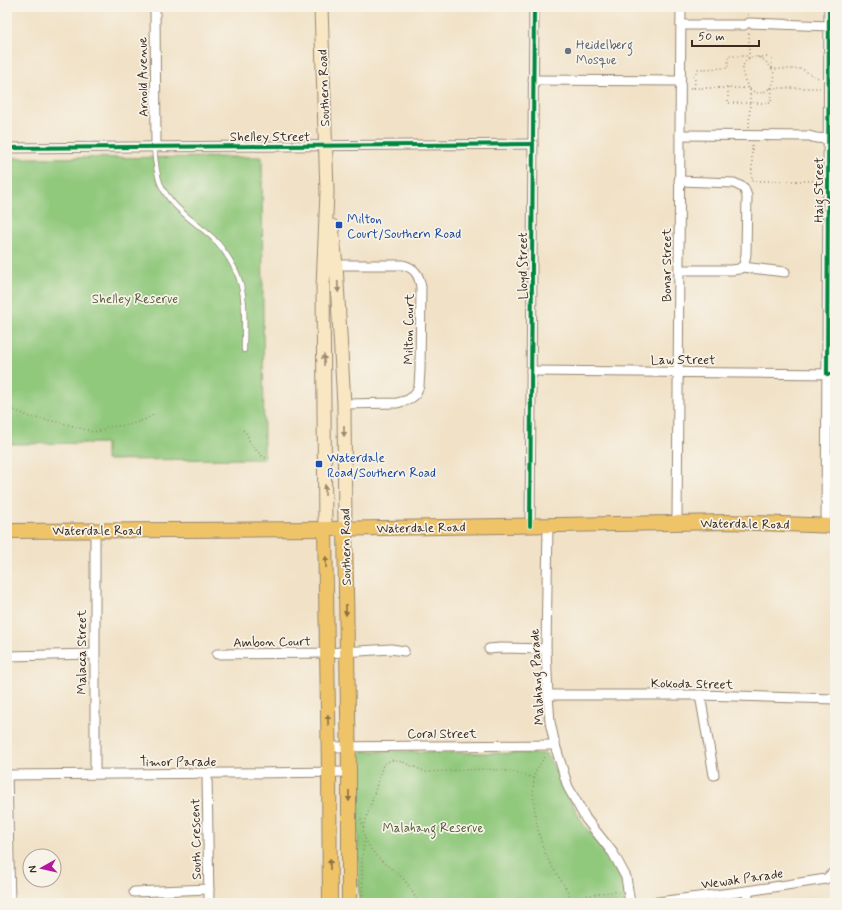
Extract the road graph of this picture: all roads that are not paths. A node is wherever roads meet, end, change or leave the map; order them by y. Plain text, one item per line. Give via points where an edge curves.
1 (155, 7) edge
2 (321, 7) edge
3 (534, 7) edge
4 (681, 7) edge
5 (830, 7) edge
6 (681, 25) junction
7 (829, 26) junction
8 (533, 80) junction
9 (680, 81) junction
10 (828, 81) edge
11 (680, 135) junction
12 (828, 136) junction
13 (533, 144) junction
14 (326, 146) junction
15 (155, 147) junction
16 (7, 148) edge
17 (679, 182) junction
18 (327, 192) junction
19 (336, 265) junction
20 (742, 267) junction
21 (679, 270) junction
22 (785, 272) dead end
23 (244, 350) dead end
24 (531, 371) junction
25 (678, 372) junction
26 (831, 374) edge
27 (344, 404) junction
28 (677, 522) junction
29 (548, 525) junction
30 (830, 525) edge
31 (530, 526) junction
32 (325, 529) junction
33 (345, 529) junction
34 (95, 530) junction
35 (7, 531) edge
36 (489, 649) dead end
37 (546, 649) junction
38 (404, 651) dead end
39 (347, 652) junction
40 (327, 653) junction
41 (94, 654) junction
42 (217, 654) dead end
43 (8, 656) edge
44 (548, 695) junction
45 (700, 695) junction
46 (835, 699) edge
47 (555, 745) junction
48 (329, 747) junction
49 (348, 747) junction
50 (329, 772) junction
51 (349, 772) junction
52 (95, 773) junction
53 (207, 774) junction
54 (7, 775) edge
55 (714, 776) dead end
56 (835, 871) edge
57 (209, 889) junction
58 (748, 891) junction
59 (134, 892) dead end
60 (629, 899) edge
61 (353, 901) edge
62 (10, 903) edge
63 (209, 903) edge
64 (330, 903) edge
65 (650, 903) edge
66 (749, 903) edge

1 - 15 street, Arnold Avenue
2 - 14 main road, Southern Road
3 - 8 street, Lloyd Street
4 - 6 street, Bonar Street
5 - 7 street, Haig Street
6 - 7 street
6 - 9 street, Bonar Street
7 - 10 street, Haig Street
8 - 9 street
8 - 13 street, Lloyd Street
9 - 11 street, Bonar Street
10 - 12 street, Haig Street
11 - 12 street via 809,136 816,133
11 - 17 street, Bonar Street
12 - 26 street, Haig Street
13 - 14 street, Shelley Street
13 - 24 street, Lloyd Street
14 - 15 street, Shelley Street
14 - 18 main road, Southern Road
15 - 16 street, Shelley Street
15 - 23 lane via 157,174 162,188 184,215 214,239 240,280 243,296
17 - 20 street via 734,183 744,188 747,196 746,254
17 - 21 street, Bonar Street
18 - 19 main road, Southern Road
32 -> 18 main road, Southern Road via 323,287
19 -> 27 main road, Southern Road
19 - 27 street, Milton Court via 403,265 413,269 421,287 420,370 416,395 403,402
20 - 21 street via 732,270
20 - 22 street
21 - 25 street, Bonar Street
24 - 25 street, Law Street
24 - 31 street, Lloyd Street
25 - 26 street, Law Street
25 - 28 street, Bonar Street
26 - 30 street, Haig Street
27 -> 33 main road, Southern Road
28 - 29 main road, Waterdale Road
28 - 30 main road, Waterdale Road
29 - 31 main road, Waterdale Road
29 - 37 street, Malahang Parade
31 - 33 main road, Waterdale Road
32 - 33 main road, Waterdale Road
32 - 34 main road, Waterdale Road
40 -> 32 main road, Southern Road
33 -> 39 main road, Southern Road
34 - 35 main road, Waterdale Road
34 - 41 street, Malacca Street
36 - 37 street
37 - 44 street, Malahang Parade
38 - 39 street, Ambon Court via 391,649
39 - 40 street, Ambon Court
39 - 49 main road, Southern Road
40 - 42 street, Ambon Court
48 -> 40 main road, Southern Road
41 - 43 street
41 - 52 street, Malacca Street
44 - 45 street, Kokoda Street
44 - 47 street, Malahang Parade
45 - 46 street, Kokoda Street
45 - 55 street
47 - 49 street, Coral Street
47 - 60 street, Malahang Parade via 568,787 586,819 612,852 626,877
48 - 49 street, Coral Street
48 - 50 main road, Southern Road
49 - 51 main road, Southern Road
50 - 51 street, Timor Parade
50 - 53 street, Timor Parade
64 -> 50 main road, Southern Road
51 -> 61 main road, Southern Road
52 - 53 street, Timor Parade
52 - 54 street, Timor Parade
53 - 57 street, South Crescent
54 - 62 street
56 - 58 street, Wewak Parade via 826,879
57 - 59 street
57 - 63 street, South Crescent
58 - 65 street, Wewak Parade
58 - 66 street

